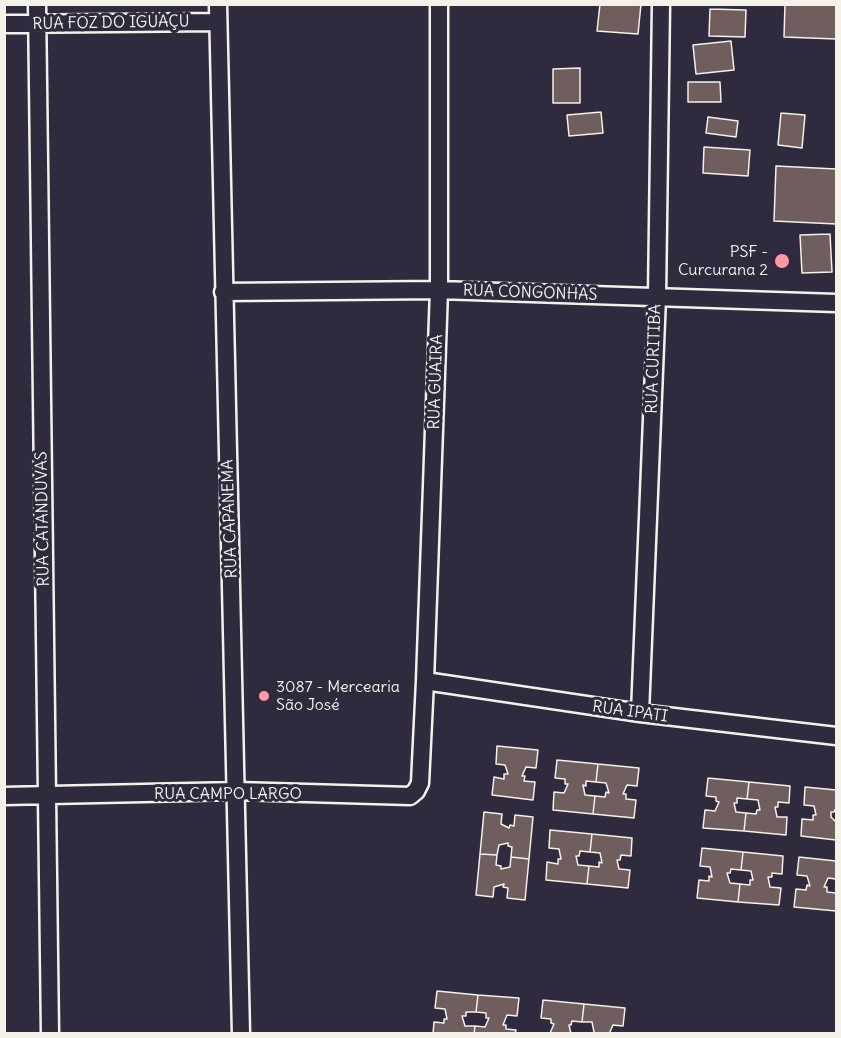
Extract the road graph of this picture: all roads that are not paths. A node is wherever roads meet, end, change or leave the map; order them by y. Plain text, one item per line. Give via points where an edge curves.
1 (37, 4) edge
2 (218, 4) edge
3 (439, 4) edge
4 (661, 4) edge
5 (218, 22) junction
6 (4, 24) edge
7 (37, 24) junction
8 (440, 290) junction
9 (224, 292) junction
10 (657, 297) junction
11 (837, 303) edge
12 (425, 681) junction
13 (640, 713) junction
14 (837, 736) edge
15 (421, 758) joint
16 (237, 791) junction
17 (4, 796) edge
18 (47, 796) junction
19 (50, 1034) edge
20 (241, 1034) edge

1 - 7 street, RUA CATANDUVAS
2 - 5 street, RUA CAPANEMA
3 - 8 street, RUA GUAIRA
4 - 10 street, RUA CURITIBA
5 - 7 street, RUA FOZ DO IGUAÇU
5 - 9 street, RUA CAPANEMA
6 - 7 street, RUA FOZ DO IGUAÇU
7 - 18 street, RUA CATANDUVAS
8 - 9 street, RUA CONGONHAS
8 - 10 street, RUA CONGONHAS
8 - 12 street, RUA GUAIRA
9 - 16 street, RUA CAPANEMA
10 - 11 street, RUA CONGONHAS
10 - 13 street, RUA CURITIBA
12 - 13 street, RUA IPATI
12 - 15 street, RUA GUAIRA
13 - 14 street, RUA IPATI
15 - 16 street, RUA CAMPO LARGO via 420,783 410,796
16 - 18 street, RUA CAMPO LARGO
16 - 20 street, RUA CAPANEMA
17 - 18 street, RUA CAMPO LARGO
18 - 19 street, RUA CATANDUVAS

